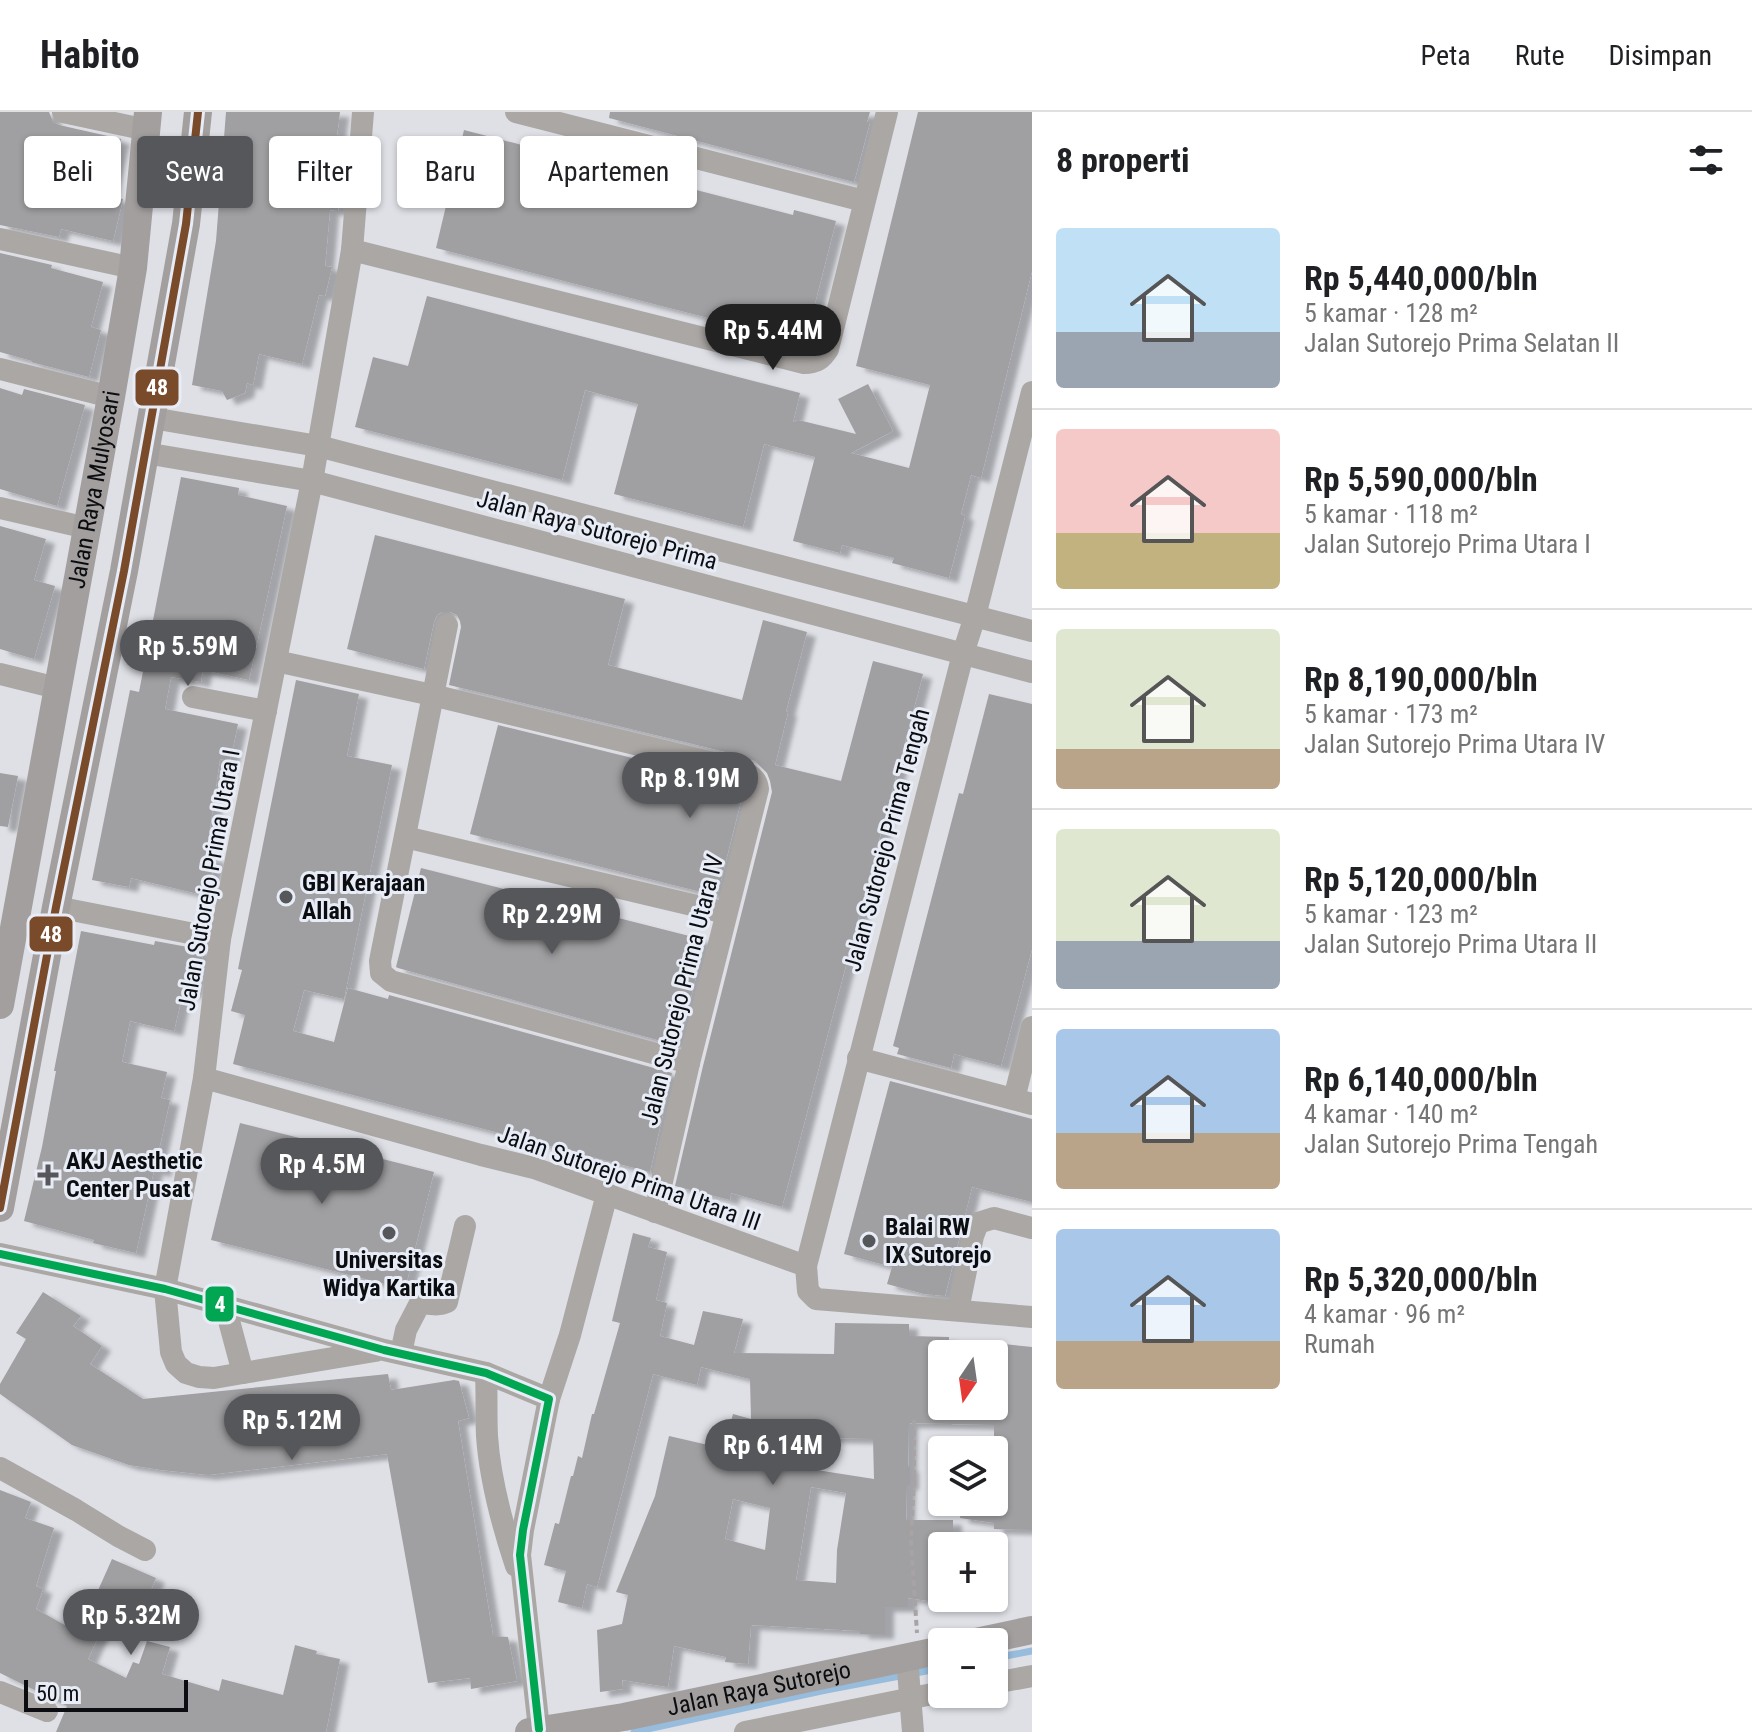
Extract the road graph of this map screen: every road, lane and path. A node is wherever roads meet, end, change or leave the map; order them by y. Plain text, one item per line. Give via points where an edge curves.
1 (63, 112) edge
2 (198, 112) edge
3 (363, 112) edge
4 (516, 112) edge
5 (887, 112) edge
6 (148, 121) edge
7 (864, 201) junction
8 (0, 239) edge
9 (352, 250) junction
10 (133, 268) junction
11 (0, 369) edge
12 (1032, 392) edge
13 (111, 397) junction
14 (152, 418) junction
15 (318, 446) junction
16 (145, 453) junction
17 (312, 481) junction
18 (0, 508) edge
19 (87, 528) junction
20 (975, 616) junction
21 (447, 625) dead end
22 (1032, 631) edge
23 (963, 654) junction
24 (276, 661) junction
25 (1032, 672) edge
26 (0, 674) edge
27 (57, 688) junction
28 (432, 695) junction
29 (193, 697) dead end
30 (266, 711) junction
31 (405, 837) junction
32 (56, 907) junction
33 (726, 913) junction
34 (220, 939) junction
35 (0, 1006) edge
36 (36, 1015) junction
37 (1032, 1027) edge
38 (858, 1058) junction
39 (689, 1063) junction
40 (204, 1078) junction
41 (1023, 1101) edge
42 (607, 1194) junction
43 (0, 1208) edge
44 (655, 1212) junction
45 (465, 1226) dead end
46 (1032, 1228) edge
47 (0, 1254) edge
48 (806, 1266) junction
49 (165, 1289) junction
50 (225, 1306) junction
51 (958, 1310) junction
52 (1032, 1317) edge
53 (392, 1352) junction
54 (243, 1373) junction
55 (486, 1373) junction
56 (549, 1399) junction
57 (914, 1420) dead end
58 (0, 1468) edge
59 (145, 1550) dead end
60 (522, 1582) junction
61 (1032, 1630) edge
62 (1008, 1635) edge
63 (916, 1670) edge
64 (1032, 1676) edge
65 (1008, 1680) edge
66 (0, 1692) edge
67 (47, 1711) dead end
68 (625, 1725) edge
69 (534, 1731) edge
70 (745, 1732) edge
71 (913, 1732) edge

1 - 6 street
2 - 14 main road, Jalan Raya Mulyosari via 186,224
3 - 9 street, Jalan Sutorejo Prima Utara I
4 - 7 street
5 - 7 street
6 - 10 main road, Jalan Raya Mulyosari
7 - 9 street via 828,349 811,363
8 - 10 street
9 - 15 street, Jalan Sutorejo Prima Utara I
10 - 13 main road, Jalan Raya Mulyosari
11 - 13 street
12 - 20 street, Jalan Sutorejo Prima Tengah
13 - 19 main road, Jalan Raya Mulyosari
14 - 15 street, Jalan Raya Sutorejo Prima
14 - 16 main road, Jalan Raya Mulyosari
15 - 17 street, Jalan Sutorejo Prima Utara I
15 - 20 street, Jalan Raya Sutorejo Prima
16 - 17 street, Jalan Raya Sutorejo Prima
16 - 32 main road, Jalan Raya Mulyosari
17 - 23 street, Jalan Raya Sutorejo Prima
17 - 24 street, Jalan Sutorejo Prima Utara I
18 - 19 street
19 - 27 main road, Jalan Raya Mulyosari
20 - 22 street, Jalan Raya Sutorejo Prima
20 - 23 street, Jalan Sutorejo Prima Tengah
21 - 28 street
23 - 25 street, Jalan Raya Sutorejo Prima
23 - 38 street, Jalan Sutorejo Prima Tengah
24 - 28 street, Jalan Sutorejo Prima Utara IV
24 - 30 street, Jalan Sutorejo Prima Utara I
26 - 27 street
27 - 35 main road, Jalan Raya Mulyosari
28 - 31 street
28 - 33 street, Jalan Sutorejo Prima Utara IV via 750,774 758,789
29 - 30 street
30 - 34 street, Jalan Sutorejo Prima Utara I
31 - 33 street
31 - 39 street via 380,961 385,977
32 - 34 street
32 - 36 main road, Jalan Raya Mulyosari
33 - 39 street, Jalan Sutorejo Prima Utara IV
34 - 40 street, Jalan Sutorejo Prima Utara I
35 - 36 main road
36 - 43 main road, Jalan Raya Mulyosari
37 - 41 street
38 - 41 street
38 - 48 street, Jalan Sutorejo Prima Tengah
39 - 44 street, Jalan Sutorejo Prima Utara IV
40 - 42 street, Jalan Sutorejo Prima Utara III via 534,1168
40 - 49 street, Jalan Sutorejo Prima Utara I
42 - 44 street, Jalan Sutorejo Prima Utara III
42 - 56 street
44 - 48 street, Jalan Sutorejo Prima Utara III
45 - 53 street via 447,1302 419,1305
46 - 51 street via 994,1218 978,1223
47 - 49 street
48 - 51 street via 808,1291 816,1299
49 - 50 street
49 - 54 street, Jalan Sutorejo Prima Utara I via 176,1364 199,1377
50 - 53 street
50 - 54 street
51 - 52 street
53 - 54 street
53 - 55 street
55 - 56 street
55 - 60 street via 493,1485
56 - 60 street via 523,1530
57 - 63 path
58 - 59 street
60 - 69 street
61 - 62 main road
63 - 68 main road, Jalan Raya Sutorejo
63 - 70 street
63 - 71 street
64 - 65 street
66 - 67 street
68 - 69 main road, Jalan Raya Sutorejo

